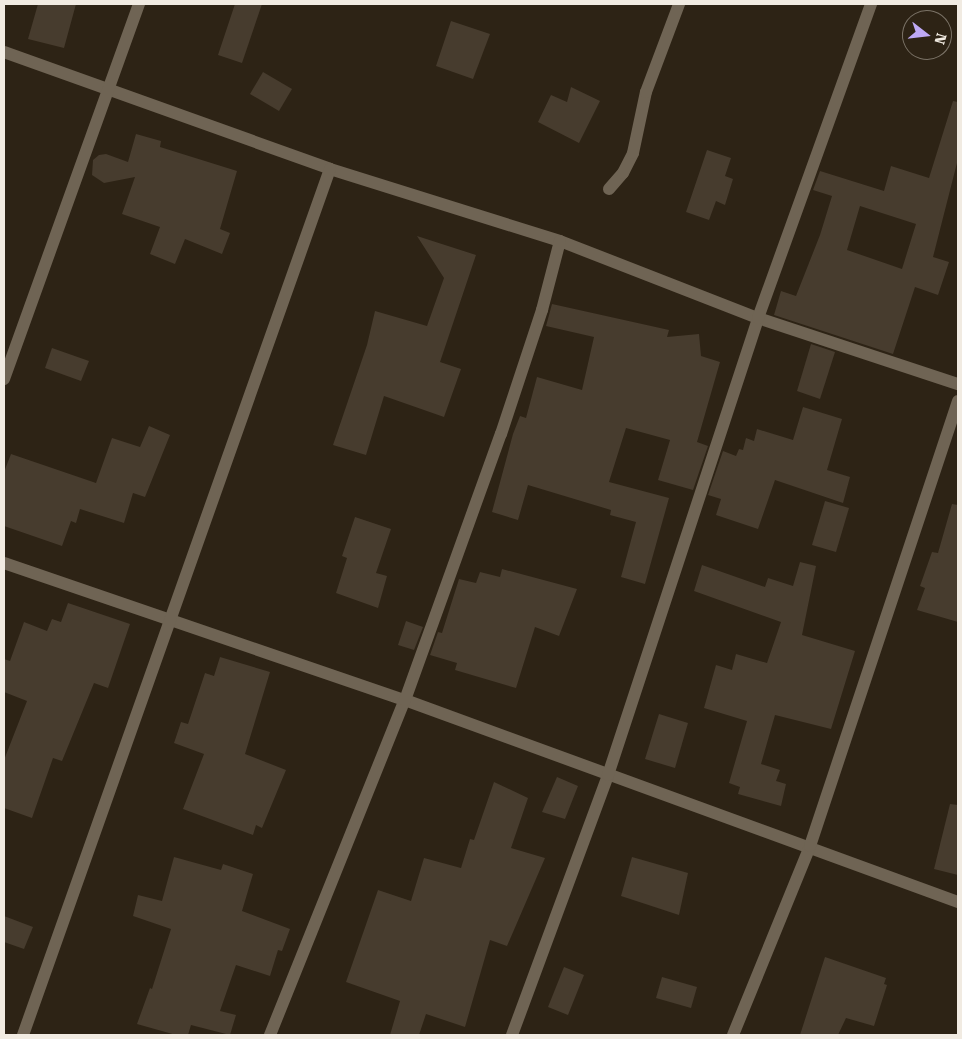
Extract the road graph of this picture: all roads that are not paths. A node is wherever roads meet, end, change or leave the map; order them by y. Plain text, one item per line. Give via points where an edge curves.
1 (138, 4) edge
2 (679, 4) edge
3 (871, 4) edge
4 (4, 52) edge
5 (107, 91) junction
6 (330, 169) junction
7 (608, 189) dead end
8 (560, 241) junction
9 (758, 318) junction
10 (4, 379) edge
11 (958, 384) edge
12 (958, 401) edge
13 (4, 564) edge
14 (171, 619) junction
15 (405, 700) junction
16 (608, 775) junction
17 (810, 846) junction
18 (958, 902) edge
19 (23, 1035) edge
20 (270, 1035) edge
21 (512, 1035) edge
22 (733, 1035) edge

1 - 5 street
2 - 7 street via 646,92 633,153 623,172
3 - 9 street
4 - 5 street
5 - 6 street
5 - 10 street
6 - 8 street
6 - 14 street
8 - 9 street
8 - 15 street via 542,310 501,434
9 - 11 street
9 - 16 street
12 - 17 street
13 - 14 street
14 - 15 street
14 - 19 street
15 - 16 street
15 - 20 street
16 - 17 street
16 - 21 street
17 - 18 street
17 - 22 street

